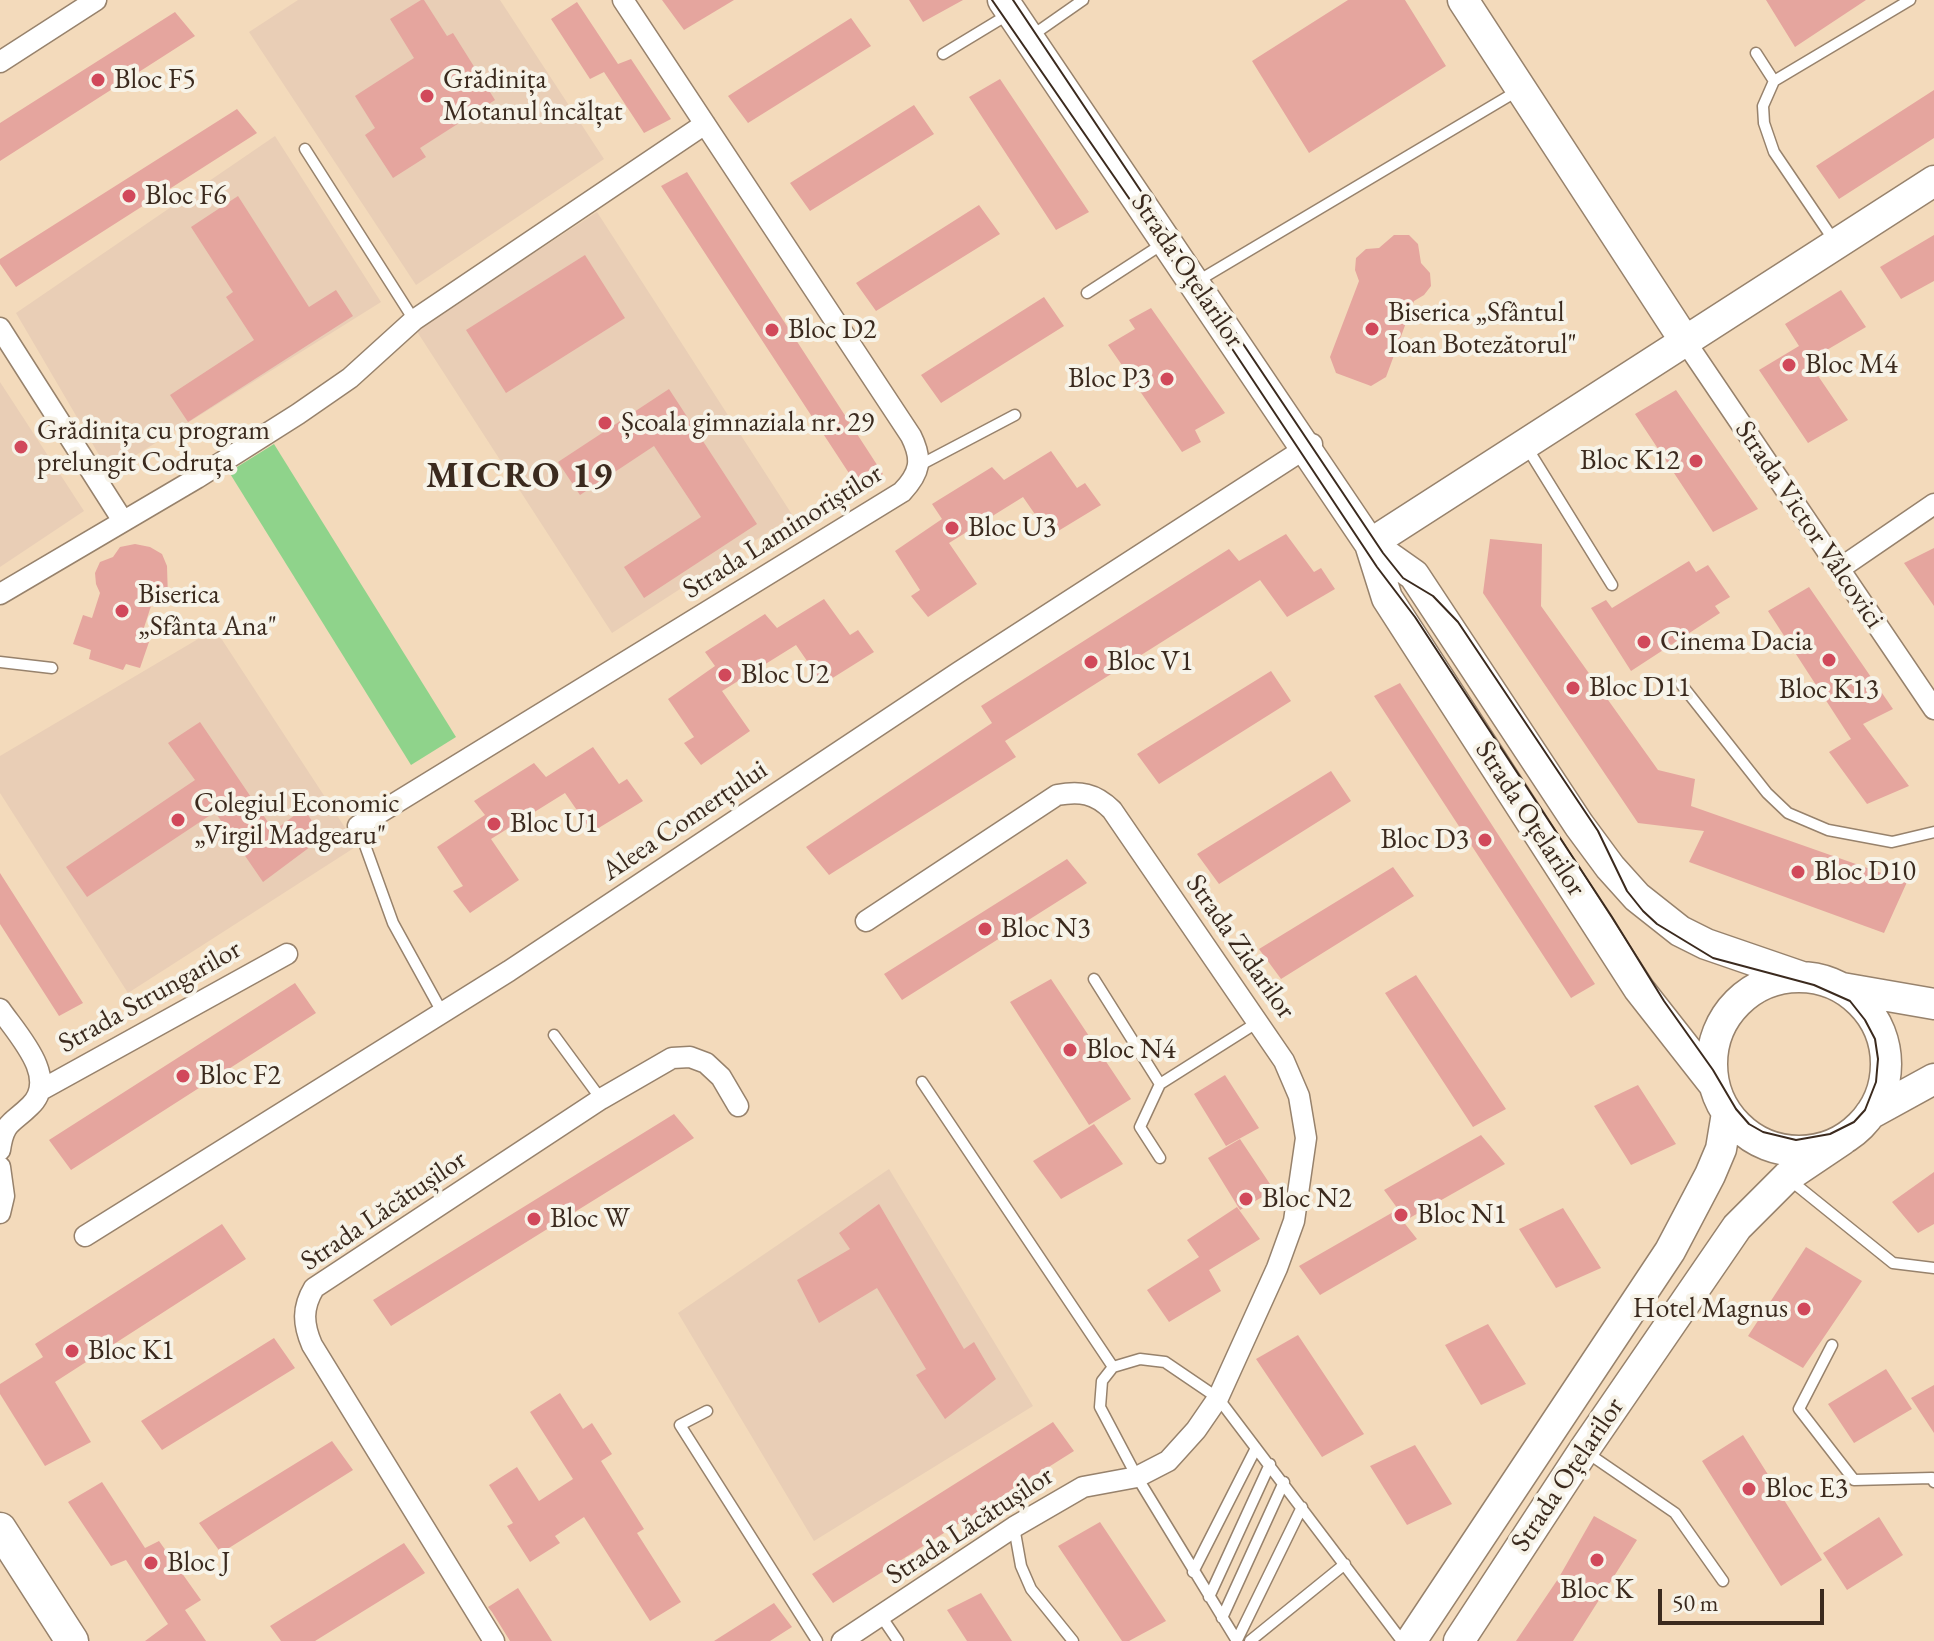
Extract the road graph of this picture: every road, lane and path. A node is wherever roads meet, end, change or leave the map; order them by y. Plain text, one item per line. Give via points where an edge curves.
1 (96, 0) edge
2 (623, 0) edge
3 (1083, 0) edge
4 (1463, 0) edge
5 (1910, 0) edge
6 (1007, 6) edge
7 (1028, 39) junction
8 (1756, 53) dead end
9 (943, 54) dead end
10 (0, 62) edge
11 (1774, 81) junction
12 (1522, 88) junction
13 (705, 124) junction
14 (305, 149) dead end
15 (1934, 181) edge
16 (1166, 242) junction
17 (1836, 243) junction
18 (1194, 283) junction
19 (1087, 293) dead end
20 (414, 320) junction
21 (0, 328) edge
22 (1685, 341) junction
23 (1015, 415) dead end
24 (1525, 444) junction
25 (1309, 446) junction
26 (920, 465) junction
27 (1934, 504) edge
28 (123, 521) junction
29 (1370, 544) junction
30 (1839, 569) junction
31 (1612, 585) dead end
32 (0, 594) edge
33 (0, 662) edge
34 (52, 668) dead end
35 (1681, 684) dead end
36 (1934, 709) edge
37 (358, 826) joint
38 (1934, 832) edge
39 (866, 921) dead end
40 (287, 954) dead end
41 (1802, 977) junction
42 (1094, 979) dead end
43 (1841, 988) junction
44 (1934, 1004) edge
45 (0, 1009) edge
46 (442, 1012) junction
47 (1258, 1022) junction
48 (554, 1035) dead end
49 (1934, 1079) edge
50 (922, 1082) dead end
51 (1712, 1082) junction
52 (1160, 1084) junction
53 (41, 1090) junction
54 (601, 1099) junction
55 (738, 1106) dead end
56 (1727, 1113) junction
57 (1870, 1114) junction
58 (1842, 1140) junction
59 (0, 1150) edge
60 (1160, 1158) dead end
61 (0, 1167) edge
62 (1787, 1177) junction
63 (0, 1213) edge
64 (85, 1236) dead end
65 (1934, 1268) edge
66 (1832, 1345) dead end
67 (1113, 1367) junction
68 (1218, 1398) junction
69 (707, 1411) dead end
70 (1256, 1448) junction
71 (1584, 1450) junction
72 (1270, 1464) junction
73 (1137, 1477) junction
74 (1284, 1482) junction
75 (1934, 1482) edge
76 (1302, 1507) junction
77 (1014, 1527) junction
78 (0, 1529) edge
79 (1345, 1564) junction
80 (1193, 1572) junction
81 (1723, 1581) dead end
82 (1209, 1597) junction
83 (881, 1616) junction
84 (1222, 1618) junction
85 (1237, 1640) edge
86 (72, 1641) edge
87 (494, 1641) edge
88 (817, 1641) edge
89 (842, 1641) edge
90 (898, 1641) edge
91 (1073, 1641) edge
92 (1250, 1641) edge
93 (1402, 1641) edge
94 (1411, 1641) edge
95 (1459, 1641) edge

1 - 10 street
2 - 13 street, Strada Laminoriștilor
3 - 7 lane
4 - 12 main road, Strada Victor Vâlcovici
5 - 11 lane
6 - 7 main road, Strada Oțelarilor
6 - 9 lane
7 - 16 main road, Strada Oțelarilor
8 - 11 lane
11 - 17 lane via 1763,106 1774,152
12 - 18 lane
12 - 22 main road, Strada Victor Vâlcovici
13 - 20 street
13 - 26 street, Strada Laminoriștilor via 911,436
14 - 20 lane
15 - 17 main road
16 - 18 main road, Strada Oțelarilor
16 - 19 lane
17 - 22 main road
18 - 25 main road, Strada Oțelarilor
20 - 28 street via 350,378 298,414
21 - 28 street
22 - 24 main road
22 - 30 street, Strada Victor Vâlcovici
23 - 26 lane
24 - 29 main road
24 - 31 lane
25 - 29 main road, Strada Oțelarilor
25 - 46 street, Aleea Comerțului
26 - 37 street, Strada Laminoriștilor via 902,492
27 - 30 street
28 - 32 street
29 - 41 main road, Strada Oțelarilor via 1414,575 1579,825 1637,897 1706,944
29 - 51 main road, Strada Oțelarilor via 1387,598 1639,989
30 - 36 street, Strada Victor Vâlcovici
33 - 34 lane
35 - 38 lane via 1788,813 1828,830 1892,842
37 - 46 lane via 393,923
39 - 47 street, Strada Zidarilor via 1057,795 1089,794 1112,810
40 - 53 street, Strada Strungarilor
41 - 43 main road
41 - 51 main road via 1771,981 1744,996 1724,1019 1714,1047
42 - 52 lane
43 - 44 main road
43 - 57 main road via 1864,1006 1883,1045 1883,1088
45 - 53 street via 39,1070
46 - 64 street, Aleea Comerțului
47 - 52 lane
47 - 68 street, Strada Zidarilor via 1299,1096 1306,1138 1294,1221
48 - 54 lane
49 - 57 main road
50 - 67 lane
51 - 56 main road
52 - 60 lane via 1140,1127
53 - 59 street, Strada Strungarilor via 6,1127
54 - 55 street, Strada Lăcătușilor via 672,1058 690,1057 721,1077
54 - 87 street, Strada Lăcătușilor via 314,1288 304,1313 312,1345
56 - 58 main road via 1767,1145 1792,1151
56 - 94 main road, Strada Oțelarilor via 1721,1149 1670,1251
57 - 58 main road
58 - 62 main road, Strada Oțelarilor
61 - 63 street
62 - 65 lane via 1893,1263
62 - 71 main road, Strada Oțelarilor via 1737,1227
66 - 75 lane via 1799,1409 1854,1480
67 - 68 lane via 1140,1359 1165,1362
67 - 73 lane via 1102,1381 1100,1407
68 - 70 lane
68 - 73 street, Strada Zidarilor via 1181,1450
69 - 88 lane via 680,1425
70 - 72 lane
70 - 80 lane
71 - 81 lane via 1675,1513
71 - 95 main road, Strada Oțelarilor
72 - 74 lane
72 - 82 lane
73 - 77 street, Strada Lăcătușilor via 1083,1487
73 - 80 lane
74 - 76 lane
74 - 84 lane
76 - 79 lane
76 - 85 lane
77 - 83 street, Strada Lăcătușilor
77 - 91 lane via 1031,1589
78 - 86 main road
79 - 92 lane
79 - 93 lane
80 - 82 lane
82 - 84 lane
83 - 89 street, Strada Lăcătușilor
83 - 90 lane
84 - 85 lane

